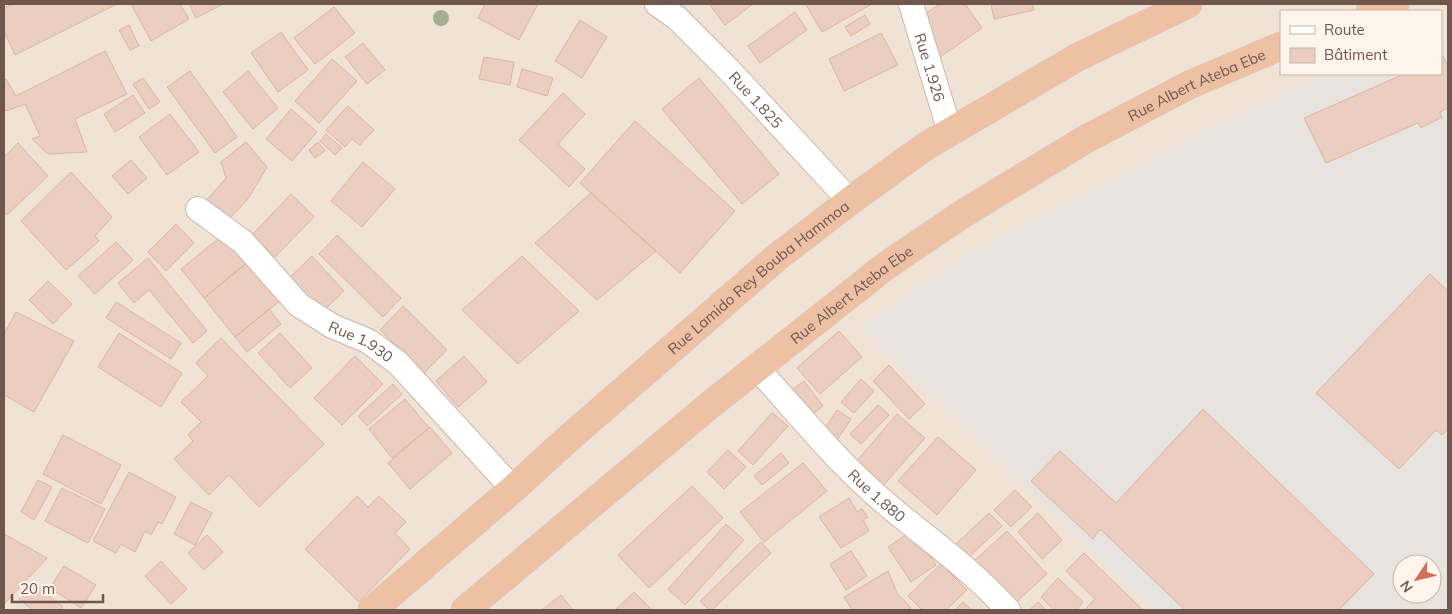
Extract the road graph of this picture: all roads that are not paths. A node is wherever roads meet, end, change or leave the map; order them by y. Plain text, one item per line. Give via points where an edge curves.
1 (657, 4) edge
2 (910, 4) edge
3 (1188, 4) edge
4 (1395, 4) edge
5 (1374, 10) edge
6 (1280, 46) edge
7 (950, 132) junction
8 (850, 201) junction
9 (198, 208) dead end
10 (757, 368) junction
11 (513, 489) junction
12 (372, 610) edge
13 (465, 610) edge
14 (1008, 610) edge

1 - 8 street, Rue 1.825 via 677,18 729,70
2 - 7 street, Rue 1.926
3 - 7 highway, Rue Lamido Rey Bouba Hammoa via 1078,57
4 - 5 highway
6 - 10 highway, Rue Albert Ateba Ebe via 1189,85 1086,139 964,213 886,265
7 - 8 highway, Rue Lamido Rey Bouba Hammoa
8 - 11 highway, Rue Lamido Rey Bouba Hammoa via 776,258
9 - 11 street, Rue 1.930 via 243,242 299,305 332,326 368,341 398,363
10 - 13 highway, Rue Albert Ateba Ebe
10 - 14 street, Rue 1.880 via 831,451 876,495 943,549
11 - 12 highway, Rue Lamido Rey Bouba Hammoa

